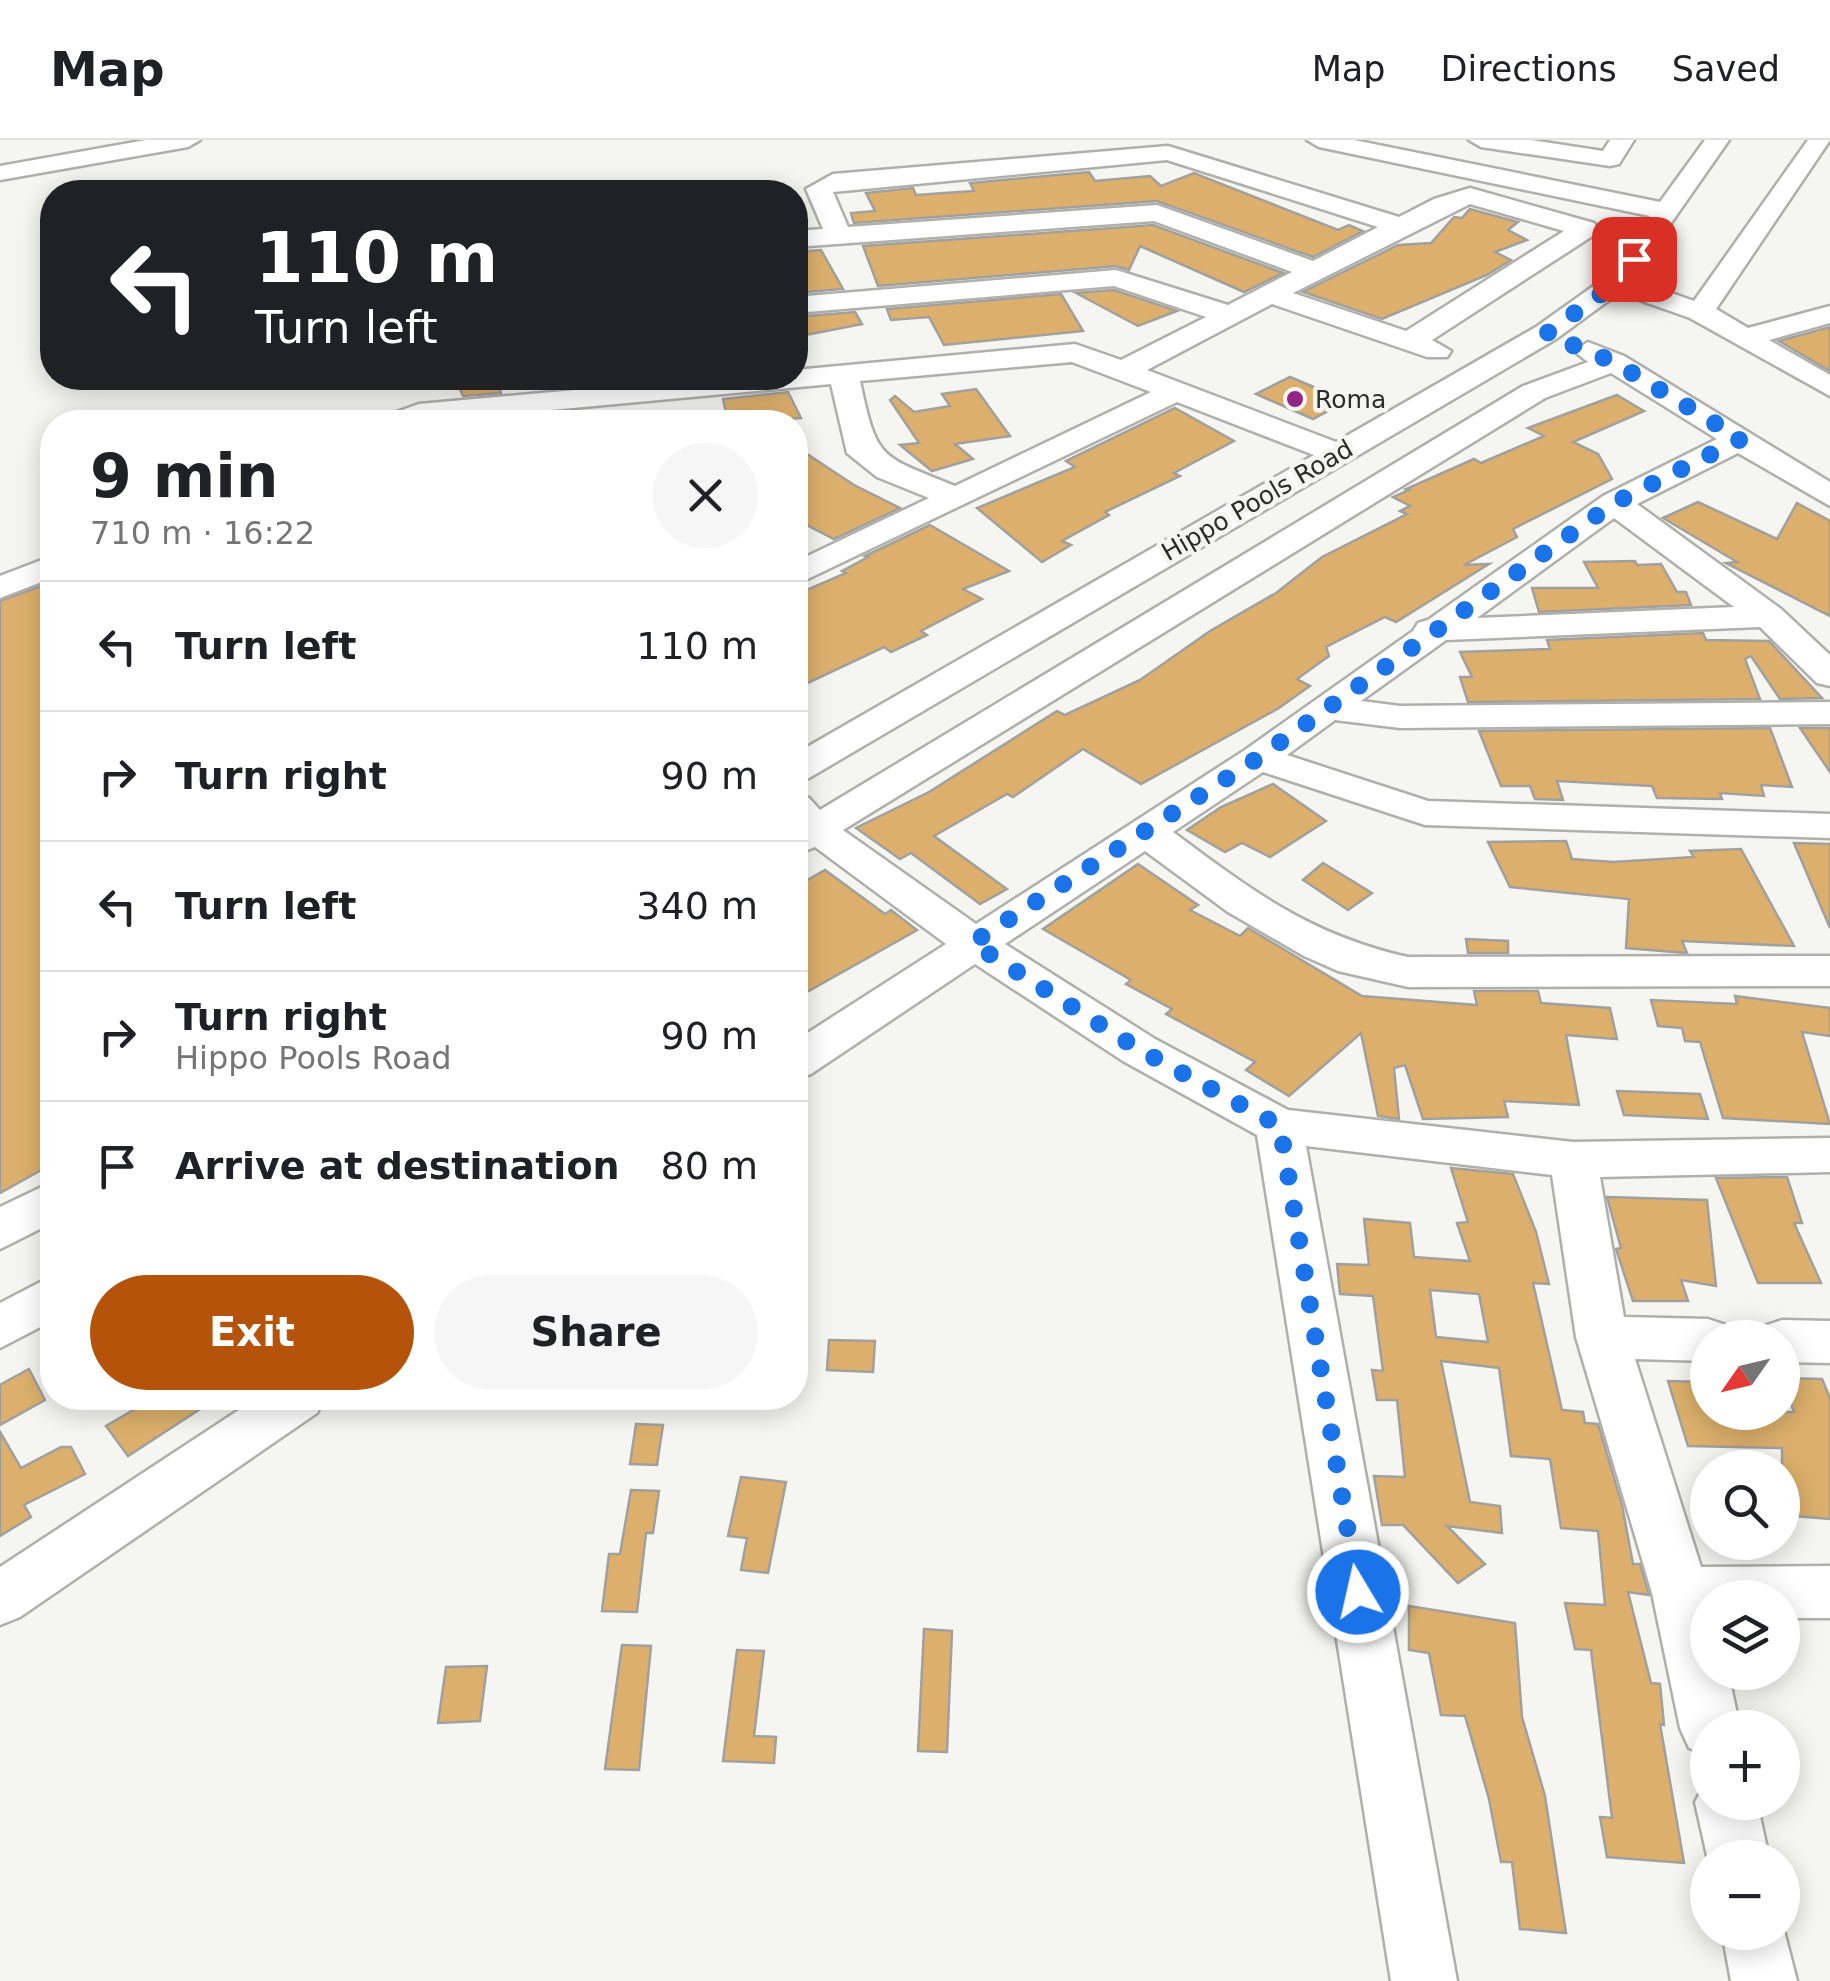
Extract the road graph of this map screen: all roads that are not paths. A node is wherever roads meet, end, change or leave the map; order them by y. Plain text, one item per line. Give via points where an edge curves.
1 (188, 140) edge
2 (1319, 140) edge
3 (1442, 140) edge
4 (1481, 140) edge
5 (1622, 140) edge
6 (1717, 140) edge
7 (1820, 140) edge
8 (1419, 161) junction
9 (0, 173) edge
10 (1669, 212) junction
11 (1398, 224) junction
12 (840, 236) junction
13 (808, 238) edge
14 (1315, 271) junction
15 (1616, 283) junction
16 (1269, 294) junction
17 (897, 295) junction
18 (808, 303) edge
19 (1700, 312) junction
20 (1830, 314) edge
21 (1229, 315) junction
22 (1546, 334) junction
23 (1744, 338) junction
24 (1410, 341) junction
25 (922, 346) junction
26 (1614, 362) junction
27 (1127, 369) junction
28 (1487, 369) junction
29 (844, 376) junction
30 (808, 379) edge
31 (1830, 388) edge
32 (695, 390) edge
33 (1177, 391) junction
34 (555, 410) edge
35 (1741, 439) junction
36 (1322, 448) junction
37 (1830, 496) edge
38 (956, 497) junction
39 (1614, 503) junction
40 (808, 547) edge
41 (828, 559) junction
42 (808, 569) edge
43 (40, 571) edge
44 (0, 588) edge
45 (1768, 616) junction
46 (1430, 630) junction
47 (1830, 676) edge
48 (1326, 708) junction
49 (1830, 713) edge
50 (808, 727) edge
51 (1258, 758) junction
52 (808, 762) edge
53 (808, 822) edge
54 (1830, 826) edge
55 (808, 830) edge
56 (1148, 833) junction
57 (972, 943) junction
58 (1830, 971) edge
59 (808, 1053) edge
60 (1280, 1126) junction
61 (1830, 1155) edge
62 (1573, 1160) junction
63 (40, 1207) edge
64 (0, 1230) edge
65 (40, 1303) edge
66 (0, 1328) edge
67 (1602, 1338) junction
68 (1690, 1340) edge
69 (1800, 1341) edge
70 (1830, 1342) edge
71 (280, 1410) edge
72 (1830, 1592) edge
73 (1681, 1593) junction
74 (0, 1599) edge
75 (1706, 1710) edge
76 (1758, 1950) edge
77 (1424, 1981) edge
78 (1764, 1981) edge

1 - 9 street
2 - 8 street
3 - 8 street
4 - 5 street via 1610,159
6 - 10 street, Hippo Pools Road
7 - 19 street
8 - 10 street
10 - 15 street, Hippo Pools Road
11 - 12 street via 1168,152 833,182 820,189
11 - 14 street
11 - 24 street via 1470,196 1585,229
12 - 13 street
12 - 14 street via 1157,213
14 - 16 street
15 - 19 street
15 - 22 street, Hippo Pools Road
16 - 21 street
16 - 24 street
17 - 18 street
17 - 21 street via 1116,278
17 - 25 street
19 - 23 street
20 - 23 street
21 - 27 street
22 - 26 street
22 - 28 street, Hippo Pools Road
23 - 31 street
24 - 28 street
25 - 27 street via 1075,353
25 - 29 street
26 - 35 street
26 - 53 street via 1518,402
27 - 33 street
28 - 36 street, Hippo Pools Road
29 - 30 street
29 - 38 street via 858,446 888,470
32 - 34 street
33 - 36 street
33 - 38 street
35 - 37 street
35 - 39 street
36 - 50 street
36 - 52 street, Hippo Pools Road
38 - 41 street
39 - 45 street
39 - 46 street
40 - 41 street
41 - 42 street
43 - 44 street
45 - 46 street
45 - 47 street
46 - 48 street
48 - 49 street via 1400,717
48 - 51 street
51 - 54 street via 1425,813
51 - 56 street
55 - 57 street
56 - 57 street
56 - 58 street via 1250,908 1348,958 1408,972
57 - 59 street
57 - 60 street via 1140,1050
60 - 62 street
60 - 77 street
61 - 62 street
62 - 67 street
63 - 64 street
65 - 66 street
67 - 68 street
67 - 73 street
69 - 70 street
71 - 74 street
72 - 73 street
73 - 75 street
76 - 78 street

